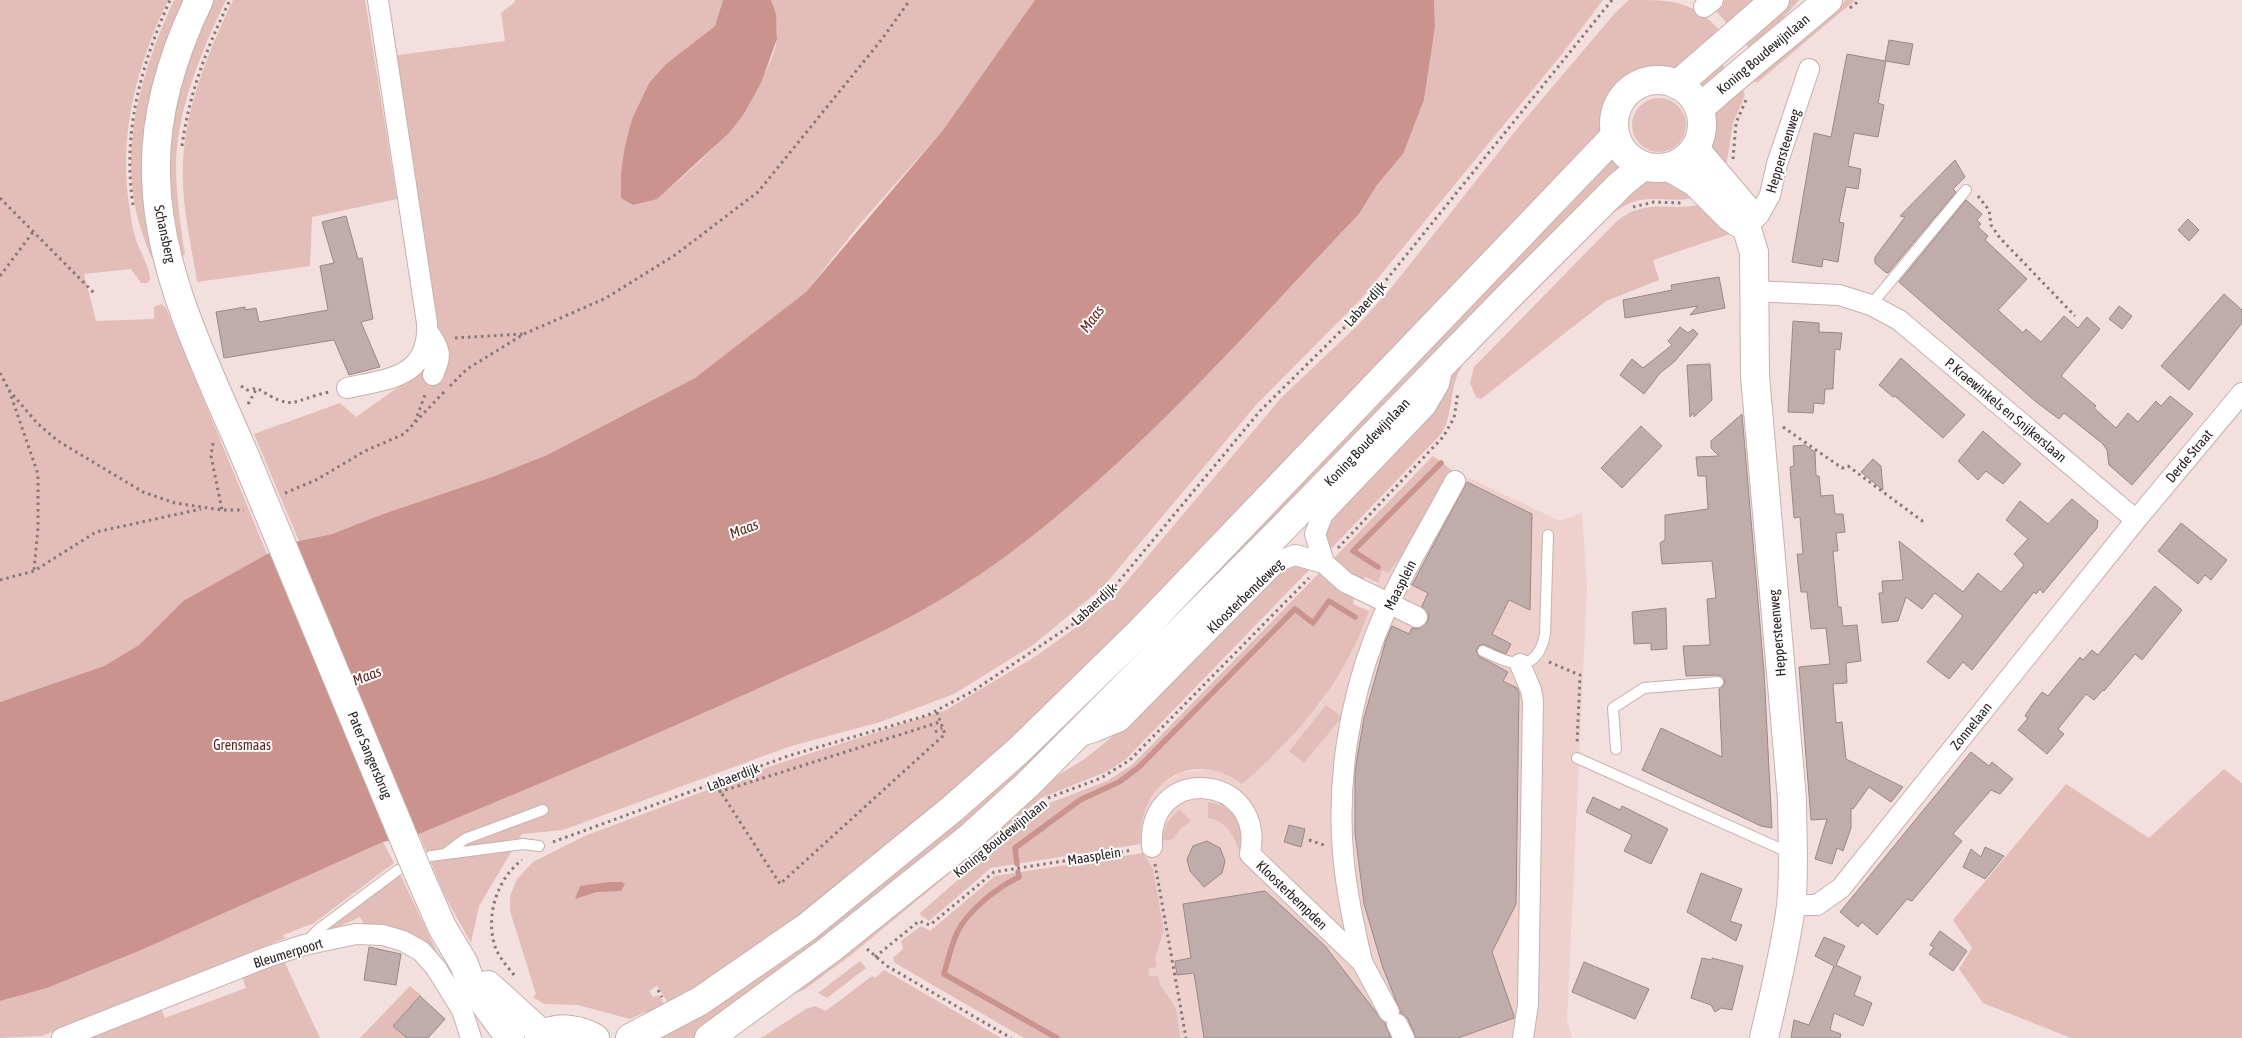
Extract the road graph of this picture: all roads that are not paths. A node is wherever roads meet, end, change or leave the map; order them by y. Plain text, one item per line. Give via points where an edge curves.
1 (199, 0) edge
2 (378, 0) edge
3 (1775, 0) edge
4 (1828, 0) edge
5 (1809, 69) dead end
6 (1677, 85) junction
7 (1699, 110) junction
8 (1615, 136) junction
9 (1695, 148) junction
10 (1656, 167) junction
11 (1966, 190) road end
12 (1746, 226) junction
13 (1754, 291) junction
14 (1871, 305) junction
15 (428, 332) junction
16 (1443, 364) junction
17 (433, 376) road end
18 (347, 388) road end
19 (2242, 393) edge
20 (247, 461) joint
21 (1455, 481) dead end
22 (1323, 514) junction
23 (2136, 520) junction
24 (1548, 535) dead end
25 (1278, 561) junction
26 (1324, 563) junction
27 (1382, 599) junction
28 (1417, 617) dead end
29 (1483, 651) dead end
30 (1527, 660) junction
31 (1718, 682) dead end
32 (1082, 688) junction
33 (1092, 728) junction
34 (1616, 749) dead end
35 (1577, 758) road end
36 (543, 810) dead end
37 (540, 846) road end
38 (1152, 847) road end
39 (444, 854) junction
40 (1793, 854) junction
41 (1791, 905) junction
42 (304, 945) junction
43 (1362, 962) junction
44 (464, 964) junction
45 (1397, 1025) edge
46 (1520, 1036) edge
47 (541, 1037) edge
48 (62, 1038) edge
49 (471, 1038) edge
50 (510, 1038) edge
51 (595, 1038) edge
52 (630, 1038) edge
53 (709, 1038) edge
54 (1764, 1038) edge

1 - 20 main road, Schansberg via 184,33 165,94 156,152 157,196 177,287
2 - 15 street
3 - 6 main road
4 - 7 main road, Koning Boudewijnlaan via 1751,62
5 - 12 street, Heppersteenweg via 1770,195 1760,215
6 - 7 main road via 1686,91
6 - 8 main road via 1652,81 1629,90 1615,111
7 - 9 main road via 1702,123
8 - 10 main road via 1620,149 1630,159
8 - 32 main road via 1141,631
9 - 10 main road via 1688,157
9 - 12 main road, Heppersteenweg via 1743,205
10 - 12 main road via 1695,182 1730,217
10 - 16 main road, Koning Boudewijnlaan via 1621,184
11 - 14 lane
12 - 13 main road, Heppersteenweg via 1754,252
13 - 14 street, P. Kraewinkels en Snijkerslaan via 1839,295
13 - 40 main road, Heppersteenweg via 1755,376 1777,679 1792,799
14 - 23 street, P. Kraewinkels en Snijkerslaan via 1899,320
15 - 17 street via 439,348 440,359
15 - 18 street via 421,359 408,371
16 - 22 street via 1439,384 1426,406
16 - 33 main road, Koning Boudewijnlaan
19 - 23 street, Derde Straat
20 - 44 main road, Pater Sangersbrug, bridge via 417,870 442,927
21 - 27 street, Maasplein
22 - 25 street
22 - 26 street via 1315,534
23 - 41 street, Zonnelaan via 1841,888 1817,906
24 - 30 lane via 1545,634 1543,644
25 - 26 street, Kloosterbemdeweg via 1295,555
25 - 33 street, Kloosterbemdeweg via 1120,721
26 - 27 street via 1345,582
27 - 28 street
27 - 43 street, Maasplein via 1357,695 1344,788 1344,867
29 - 30 lane via 1511,664
30 - 46 street via 1533,701 1528,1004
31 - 34 lane via 1644,688 1613,708
32 - 33 street via 1079,701
32 - 52 main road via 1018,751 952,809 807,927 700,1001
33 - 53 main road, Koning Boudewijnlaan via 968,838 829,950
35 - 40 lane
36 - 39 lane via 465,839
37 - 39 lane via 522,844
38 - 43 street, Kloosterbempden via 1155,818 1175,794 1198,787 1224,793 1237,802 1249,820 1253,836 1250,854
39 - 42 lane via 398,870 319,929
40 - 41 main road, Heppersteenweg
41 - 54 main road, Heppersteenweg
42 - 48 street, Bleumerpoort
42 - 49 street, Bleumerpoort via 370,934 412,945 429,959 450,989 462,1010
43 - 45 street, Kloosterbempden
44 - 47 main road, Pater Sangersbrug
44 - 50 main road, Pater Sangersbrug via 472,986
47 - 51 main road via 557,1029 567,1029

